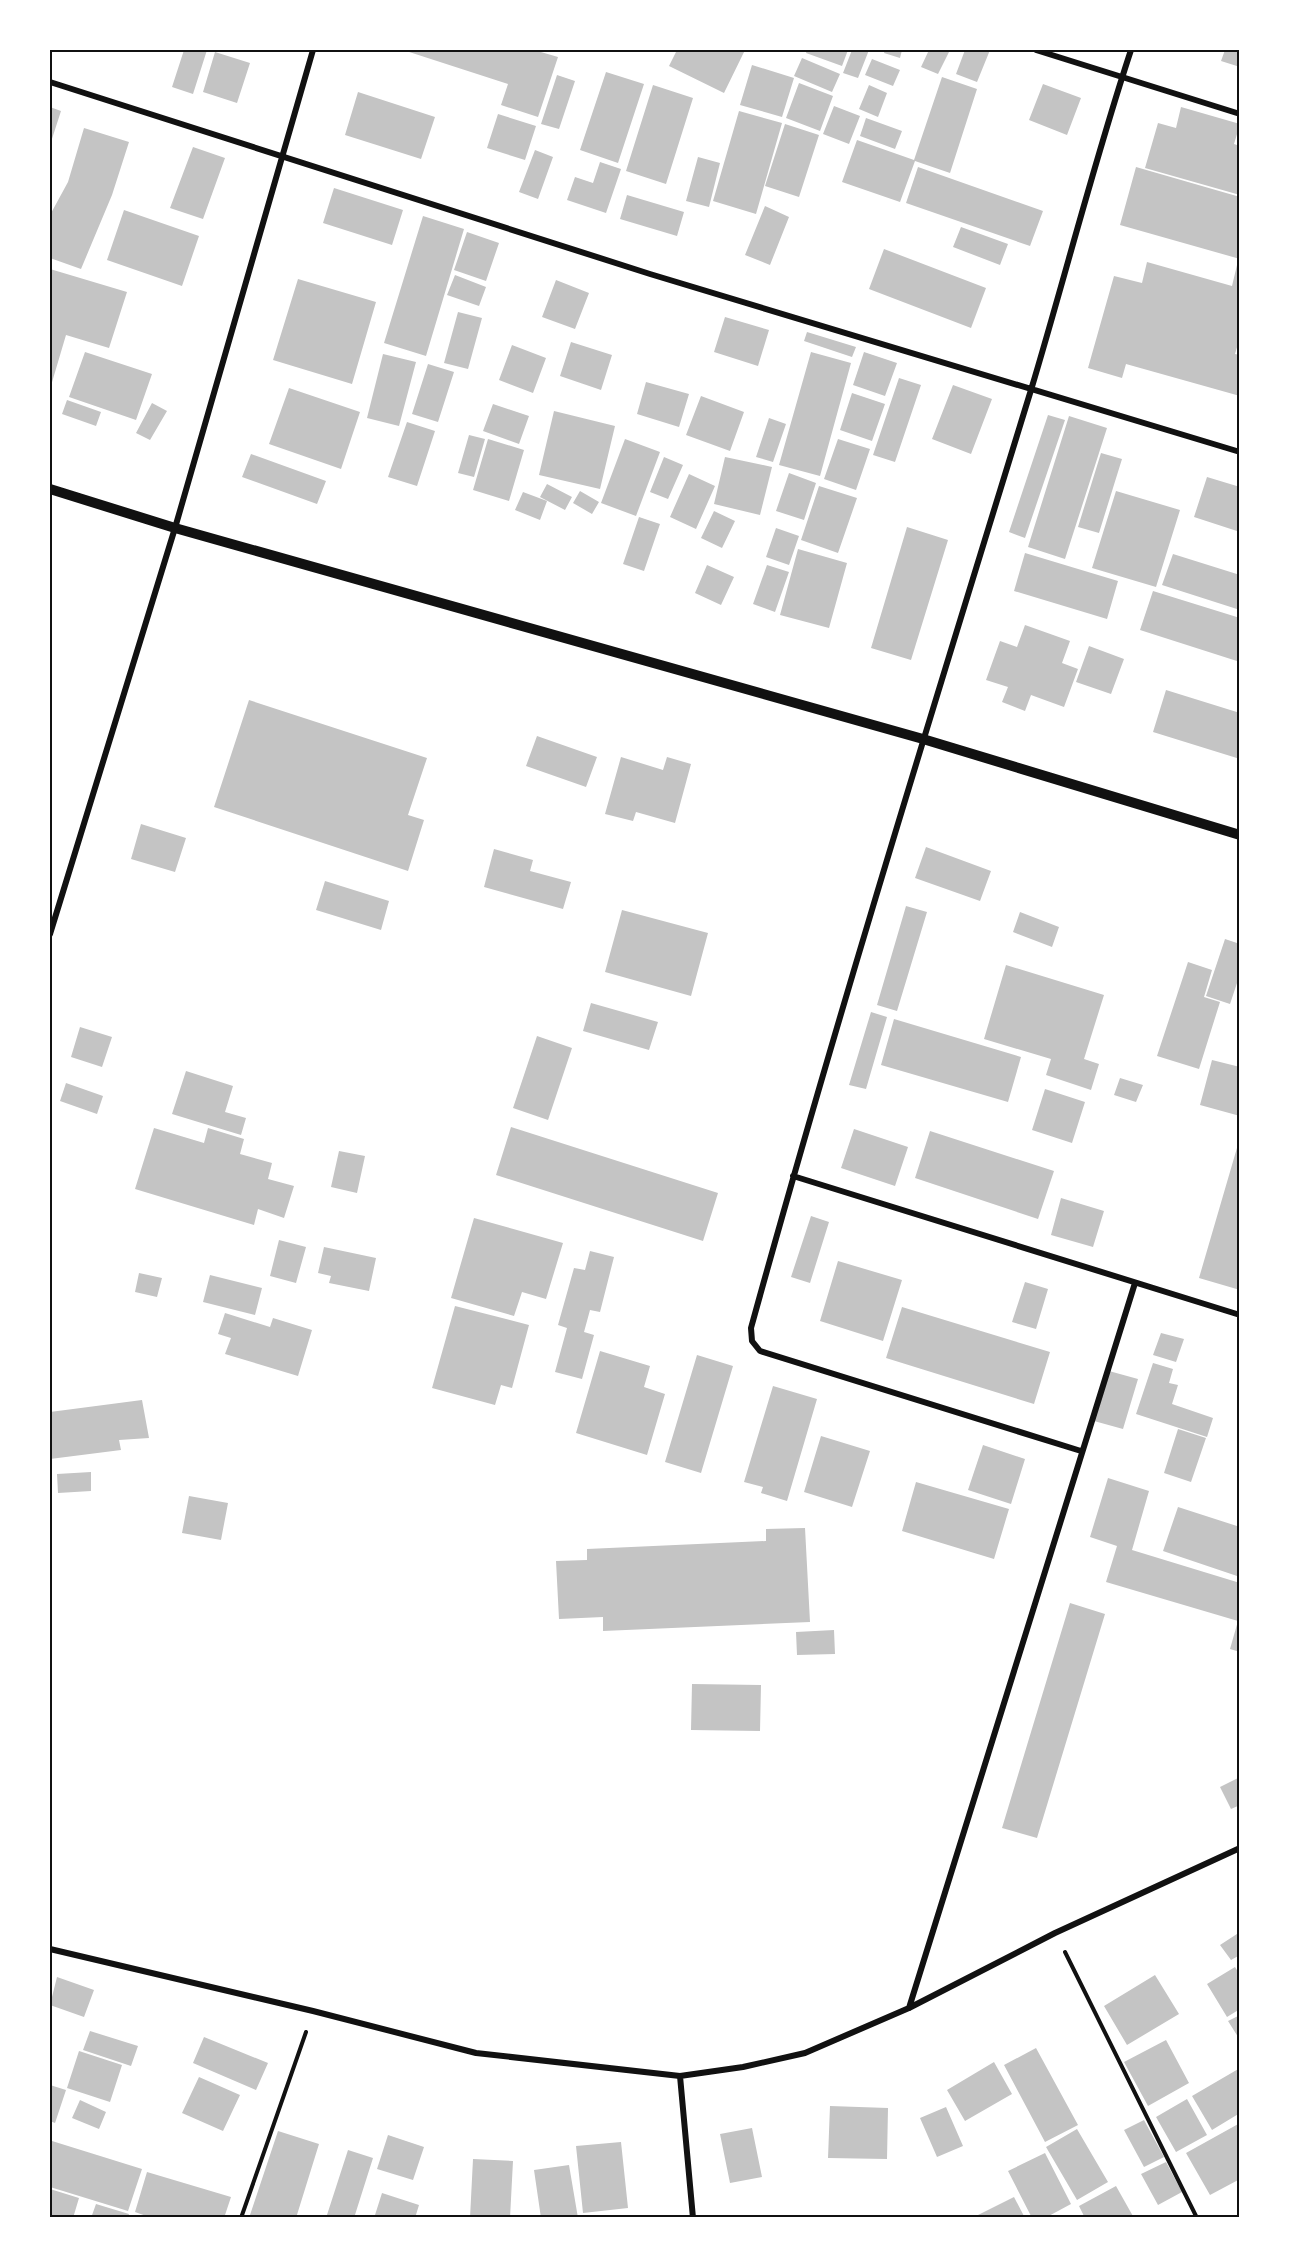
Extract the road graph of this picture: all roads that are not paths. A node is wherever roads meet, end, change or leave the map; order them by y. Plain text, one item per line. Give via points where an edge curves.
1 (313, 50) edge
2 (1036, 50) edge
3 (1131, 50) edge
4 (1122, 77) junction
5 (50, 82) edge
6 (1239, 114) edge
7 (283, 157) junction
8 (1031, 388) junction
9 (1239, 452) edge
10 (50, 489) edge
11 (175, 528) junction
12 (923, 739) junction
13 (1239, 835) edge
14 (50, 934) edge
15 (793, 1176) junction
16 (1135, 1283) junction
17 (1239, 1315) edge
18 (1082, 1451) junction
19 (1239, 1848) edge
20 (50, 1949) edge
21 (909, 2008) junction
22 (680, 2076) junction
23 (693, 2217) edge

1 - 7 street
2 - 4 street
3 - 4 street
4 - 6 street
4 - 8 street
5 - 7 street
7 - 8 street via 650,274
7 - 11 street
8 - 9 street
8 - 12 street
10 - 11 street
11 - 12 street
11 - 14 street
12 - 13 street
12 - 15 street
15 - 16 street
15 - 18 street via 752,1328 752,1341 760,1350
16 - 17 street
16 - 18 street
18 - 21 street
19 - 21 street via 1055,1933
20 - 22 street via 476,2052
21 - 22 street via 805,2054
22 - 23 street

